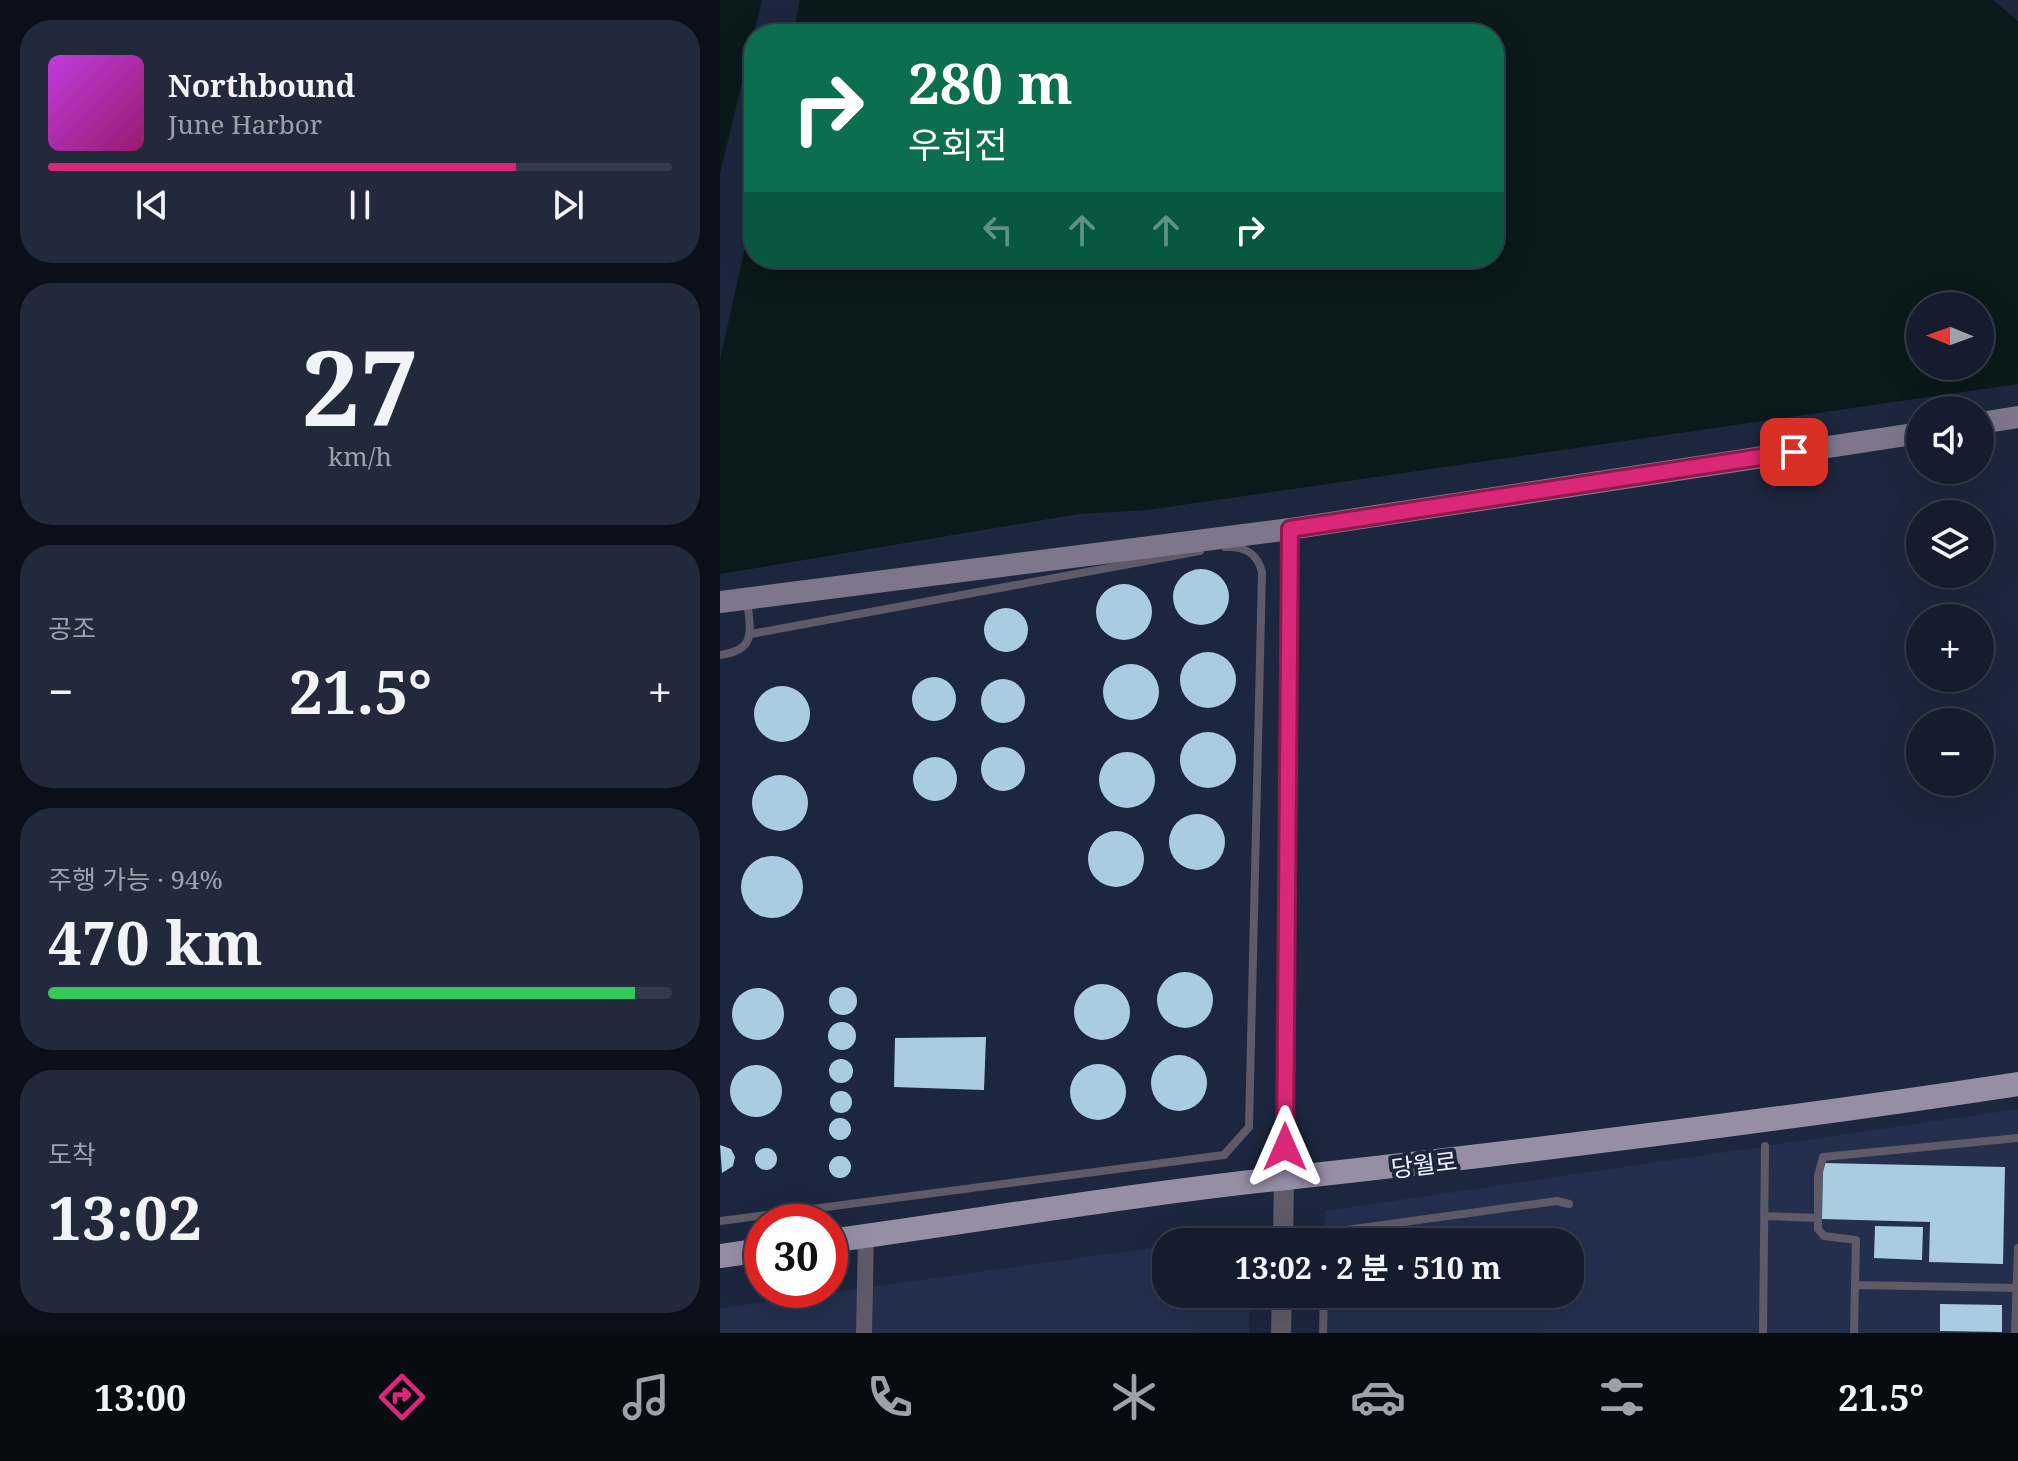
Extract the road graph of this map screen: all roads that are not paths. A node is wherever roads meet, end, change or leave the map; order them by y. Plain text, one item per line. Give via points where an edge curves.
1 (2018, 417) edge
2 (1994, 421) edge
3 (1906, 435) edge
4 (1290, 529) junction
5 (747, 599) junction
6 (720, 602) edge
7 (751, 634) junction
8 (720, 655) edge
9 (2018, 1084) edge
10 (2018, 1138) edge
11 (1765, 1146) dead end
12 (1284, 1178) junction
13 (1569, 1204) dead end
14 (1765, 1216) junction
15 (1818, 1218) junction
16 (720, 1221) edge
17 (1283, 1228) edge
18 (1361, 1228) edge
19 (866, 1236) junction
20 (848, 1238) edge
21 (2018, 1248) edge
22 (744, 1253) edge
23 (720, 1256) edge
24 (1855, 1285) junction
25 (2017, 1288) edge
26 (1282, 1308) edge
27 (1324, 1308) edge
28 (864, 1333) edge
29 (1281, 1333) edge
30 (1323, 1333) edge
31 (1763, 1333) edge
32 (1854, 1333) edge
33 (2015, 1333) edge

1 - 2 main road
3 - 4 main road
4 - 5 main road
4 - 12 street
5 - 6 main road
5 - 7 lane
7 - 8 lane via 747,645
7 - 16 lane via 1210,549 1249,550 1262,572 1249,1127 1224,1155
9 - 12 main road, 당월로 via 1787,1119
10 - 15 lane via 1823,1157
11 - 14 lane
12 - 17 street
12 - 19 main road, 당월로
13 - 18 lane via 1557,1201
14 - 15 lane
14 - 31 lane
15 - 24 lane via 1824,1236 1856,1240
19 - 20 main road, 당월로
19 - 28 street
21 - 25 lane
22 - 23 main road
24 - 25 lane
24 - 32 lane
25 - 33 lane
26 - 29 street
27 - 30 lane

